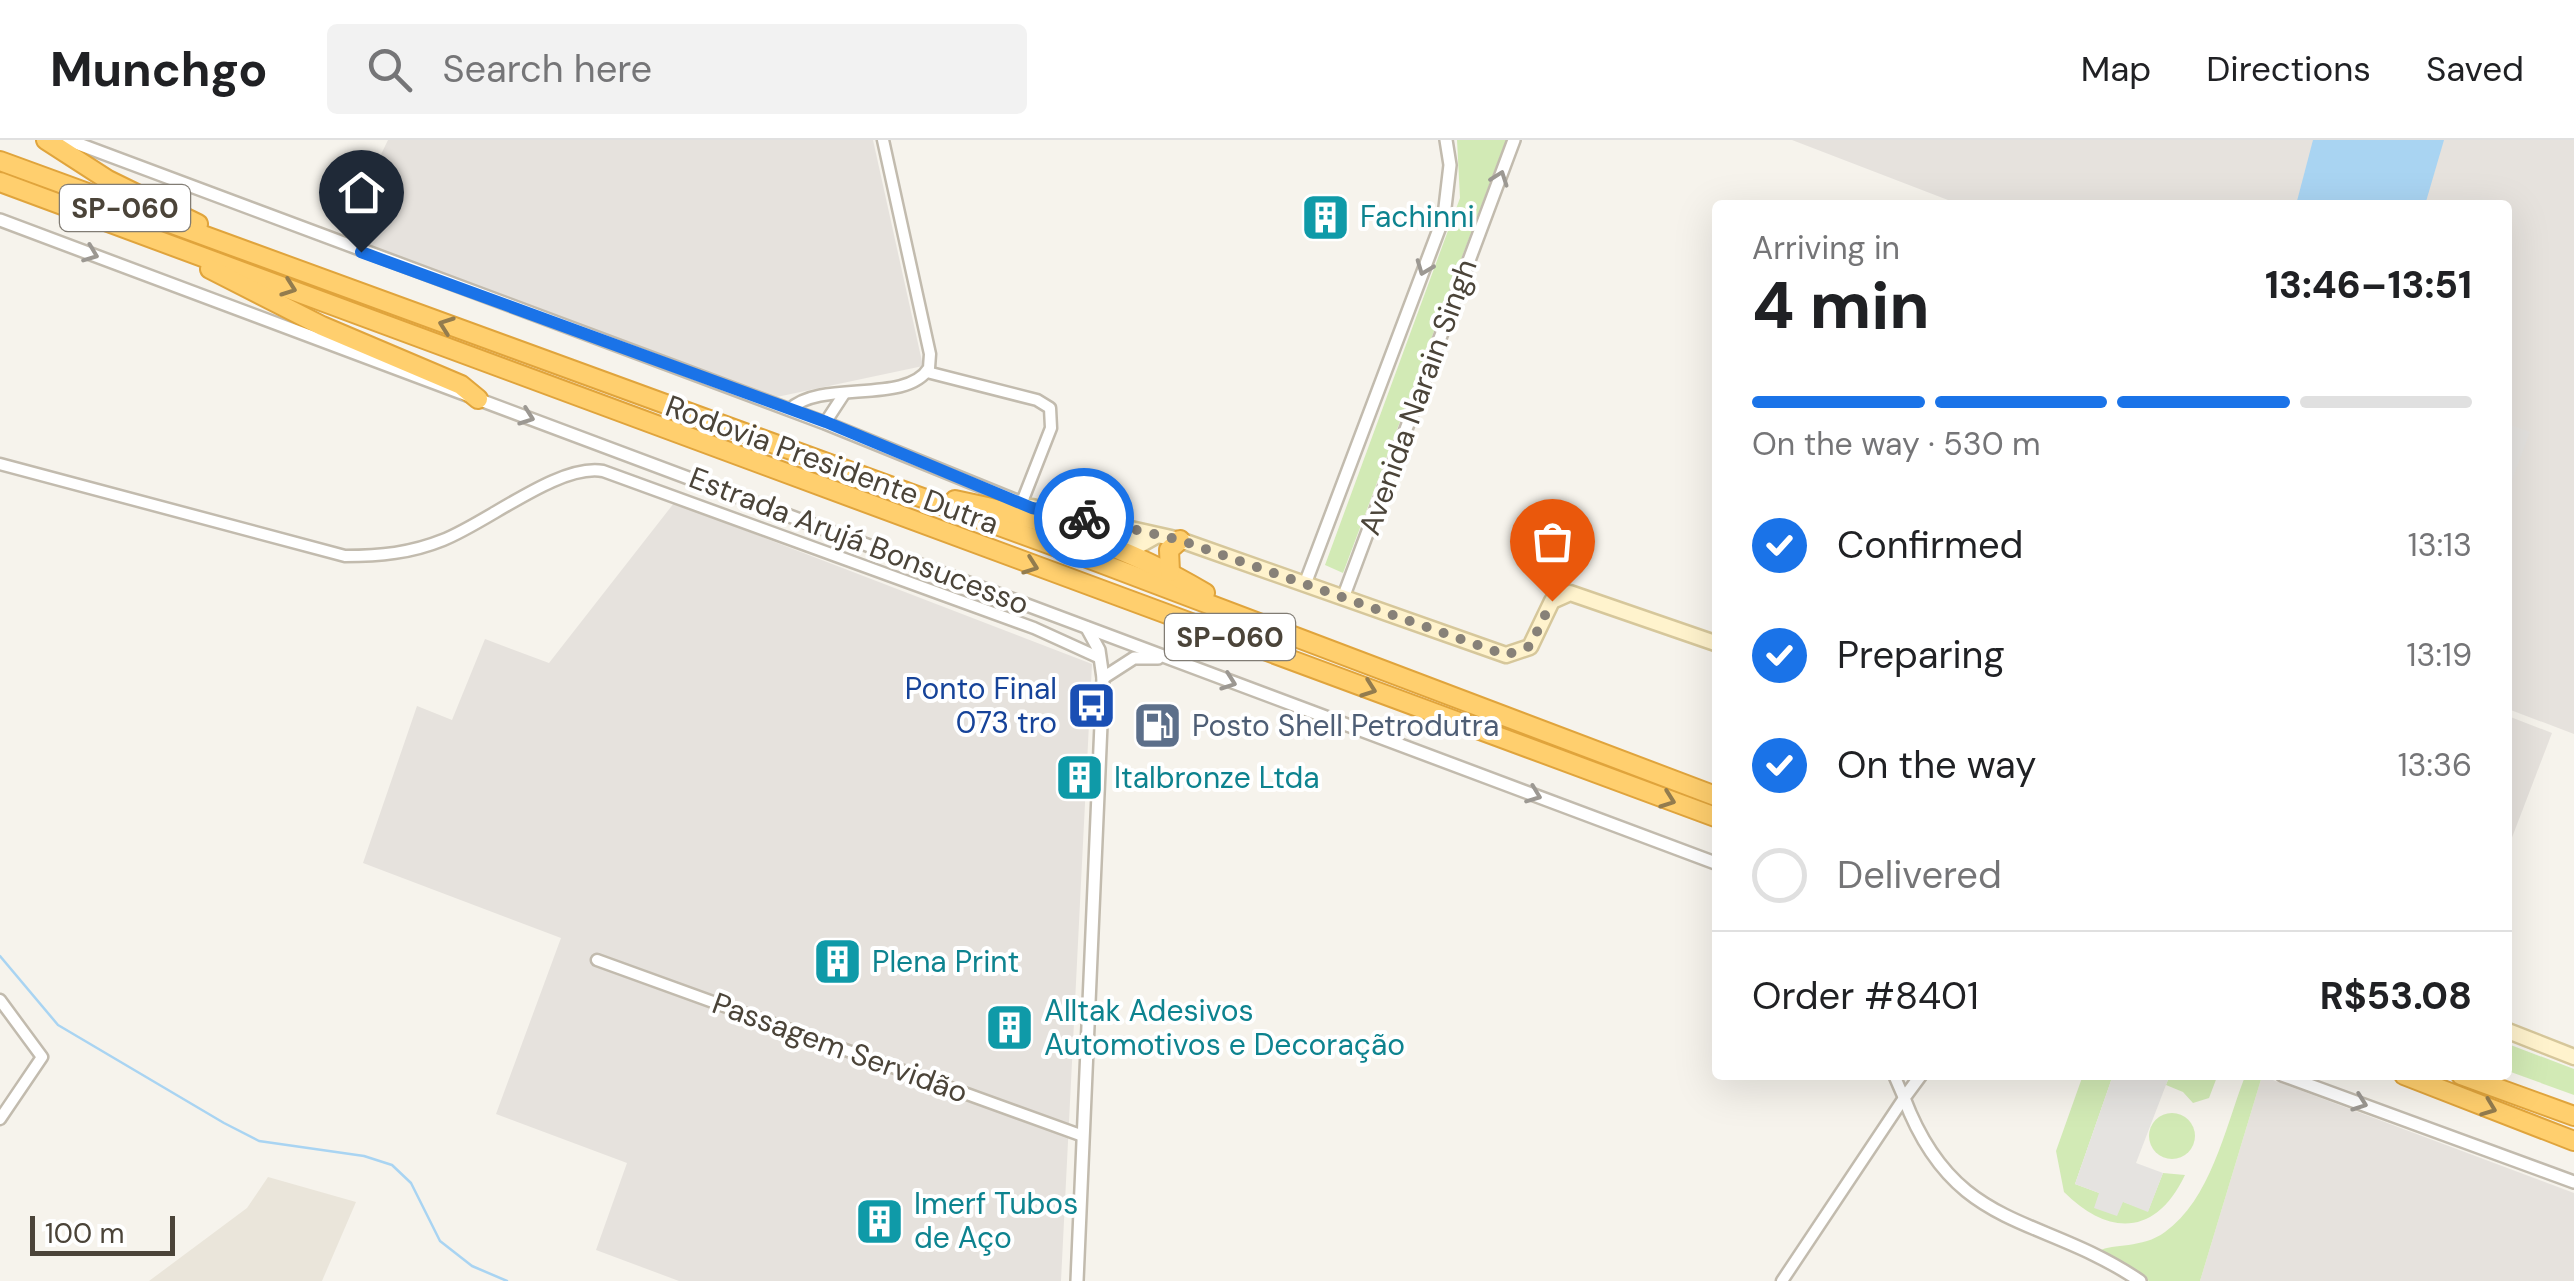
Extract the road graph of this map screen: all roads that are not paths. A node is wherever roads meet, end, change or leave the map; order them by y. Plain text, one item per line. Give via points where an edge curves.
1 (46, 140) edge
2 (68, 140) edge
3 (883, 140) edge
4 (1446, 140) edge
5 (1514, 140) edge
6 (0, 161) edge
7 (0, 182) edge
8 (0, 220) edge
9 (171, 246) junction
10 (251, 254) junction
11 (927, 372) junction
12 (845, 394) junction
13 (478, 399) junction
14 (790, 409) junction
15 (826, 422) junction
16 (0, 464) edge
17 (900, 489) junction
18 (1027, 505) junction
19 (988, 506) junction
20 (1180, 540) junction
21 (1170, 572) junction
22 (1305, 584) junction
23 (1343, 598) junction
24 (1254, 620) junction
25 (1088, 628) junction
26 (1712, 642) edge
27 (1161, 656) junction
28 (1101, 659) junction
29 (1103, 678) junction
30 (1712, 795) edge
31 (1712, 816) edge
32 (1712, 862) edge
33 (598, 960) dead end
34 (0, 1000) edge
35 (2512, 1033) edge
36 (2574, 1057) edge
37 (1896, 1080) edge
38 (1917, 1080) edge
39 (2296, 1080) edge
40 (2417, 1080) edge
41 (2476, 1080) edge
42 (1904, 1098) junction
43 (2574, 1116) edge
44 (0, 1118) edge
45 (1083, 1136) junction
46 (2574, 1140) edge
47 (2574, 1182) edge
48 (1076, 1281) edge
49 (1782, 1281) edge
50 (2140, 1281) edge

1 - 10 highway
2 - 14 street
3 - 11 street via 930,354
4 -> 22 street via 1444,216
23 -> 5 street, Avenida Narain Singh
6 - 10 highway, Rodovia Presidente Dutra / SP-060
7 - 9 highway, Rodovia Presidente Dutra / SP-060
8 -> 13 street, Estrada Arujá Bonsucesso
9 - 13 highway via 250,291
9 -> 31 highway, Rodovia Presidente Dutra / SP-060
17 -> 10 highway, Rodovia Presidente Dutra / SP-060
11 - 12 street via 912,383
11 - 18 street via 1050,408 1051,428
12 - 14 street via 809,397
12 - 15 street
13 -> 25 street, Estrada Arujá Bonsucesso
14 - 15 street
15 - 18 street
16 - 28 street via 345,556 419,549 578,471 604,470 1034,628
17 - 19 highway
17 - 24 highway, Rodovia Presidente Dutra / SP-060
18 - 19 highway
18 - 20 main road via 1140,544 1156,536
19 - 21 highway
20 - 21 highway via 1169,550
20 - 22 main road
21 - 24 highway
22 - 23 main road
23 - 26 main road via 1506,655 1530,646 1552,601 1570,592
24 - 30 highway, Rodovia Presidente Dutra / SP-060
25 - 27 street, Estrada Arujá Bonsucesso
25 - 28 street
27 - 29 street via 1134,658
27 -> 32 street, Estrada Arujá Bonsucesso
28 - 29 street
29 - 45 street
33 - 45 street, Passagem Servidão
34 - 44 street via 41,1052 40,1066
35 - 36 main road
37 - 42 street
38 - 42 street
39 -> 47 street
40 -> 46 highway
41 - 43 highway
42 - 49 street
42 - 50 street via 1929,1152 1967,1193
45 - 48 street

